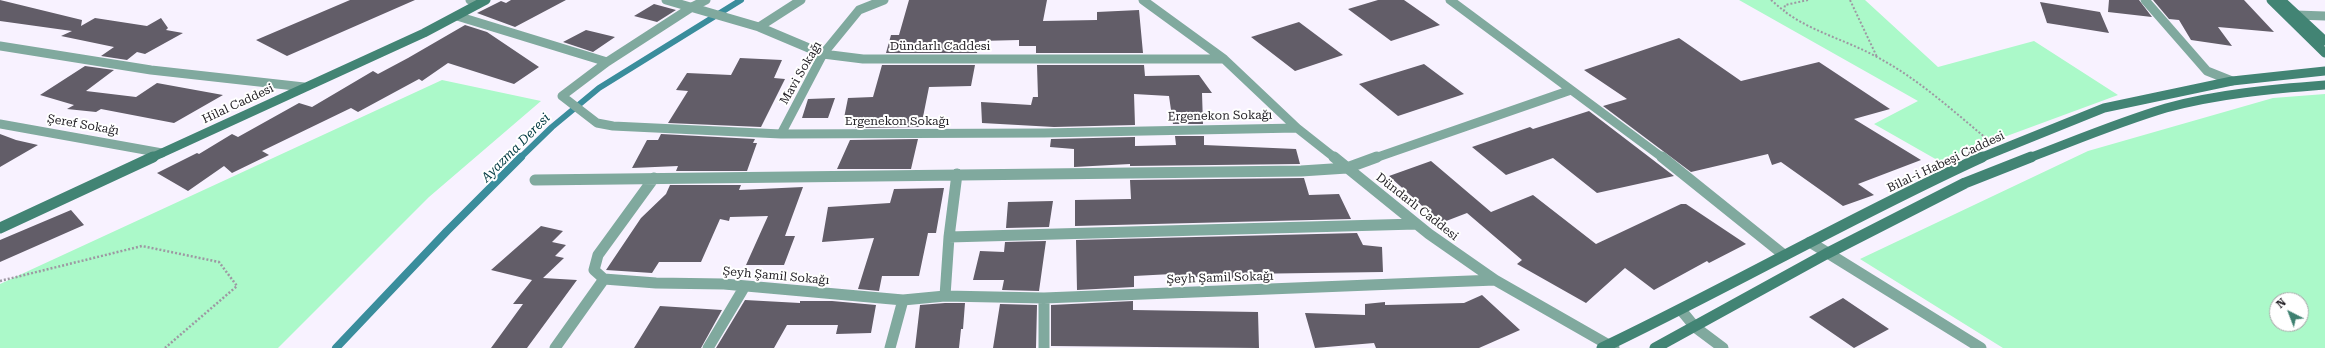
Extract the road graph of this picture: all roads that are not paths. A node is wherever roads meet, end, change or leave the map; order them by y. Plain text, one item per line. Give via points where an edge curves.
1 (666, 0) edge
2 (706, 0) edge
3 (801, 0) edge
4 (884, 0) edge
5 (1143, 0) edge
6 (1450, 0) edge
7 (2145, 0) edge
8 (2271, 0) edge
9 (2281, 0) edge
10 (478, 1) edge
11 (692, 7) junction
12 (2296, 15) junction
13 (457, 16) junction
14 (2325, 16) edge
15 (759, 27) junction
16 (2325, 41) edge
17 (0, 46) edge
18 (2325, 53) edge
19 (823, 54) junction
20 (1224, 58) junction
21 (607, 62) junction
22 (2325, 71) edge
23 (2232, 81) junction
24 (2325, 85) edge
25 (304, 87) junction
26 (1571, 90) junction
27 (0, 124) edge
28 (1297, 128) junction
29 (781, 134) junction
30 (162, 153) junction
31 (1347, 168) junction
32 (957, 174) junction
33 (654, 178) junction
34 (535, 180) dead end
35 (1416, 224) junction
36 (0, 228) edge
37 (949, 237) junction
38 (1810, 242) junction
39 (1826, 254) junction
40 (1784, 255) junction
41 (604, 279) junction
42 (1495, 280) junction
43 (745, 286) junction
44 (945, 296) junction
45 (1044, 298) junction
46 (903, 300) junction
47 (1681, 310) junction
48 (1696, 327) junction
49 (1608, 347) edge
50 (555, 348) edge
51 (708, 348) edge
52 (890, 348) edge
53 (1044, 348) edge
54 (1655, 348) edge
55 (1723, 348) edge
56 (1981, 348) edge

1 - 11 street, Dündarlı Caddesi
2 - 11 street, Ergenekon Sokağı
3 - 15 street
4 - 19 street, Mavi Sokağı via 859,10
5 - 20 street, Dündarlı Caddesi
6 - 26 street
7 - 23 street via 2207,71
8 - 18 street
9 - 12 street
10 - 13 street, Hilal Caddesi
11 - 15 street, Dündarlı Caddesi
11 - 21 street, Ergenekon Sokağı
12 - 14 street
12 - 16 street
13 - 21 street
13 - 25 street, Hilal Caddesi
15 - 19 street, Dündarlı Caddesi
17 - 25 street via 150,70
19 - 20 street, Dündarlı Caddesi via 863,59
19 - 29 street, Mavi Sokağı
20 - 28 street, Dündarlı Caddesi
21 - 29 street, Ergenekon Sokağı via 562,96 597,123
22 - 23 street, Bilal-i Habeşi Caddesi
23 - 38 street, Bilal-i Habeşi Caddesi via 2104,108 2003,148
24 - 39 street via 2260,90 2167,108 2118,124 1965,183
25 - 30 street, Hilal Caddesi
26 - 31 street
26 - 40 street via 1691,179
27 - 30 street, Şeref Sokağı
28 - 29 street, Ergenekon Sokağı via 1044,133
28 - 31 street, Dündarlı Caddesi
30 - 36 street, Hilal Caddesi
31 - 32 street via 1301,171
31 - 35 street, Dündarlı Caddesi
32 - 33 street
32 - 37 street
33 - 34 street
33 - 41 street via 598,255 594,270
35 - 37 street
35 - 42 street, Dündarlı Caddesi
37 - 44 street
38 - 39 street
38 - 40 street, Bilal-i Habeşi Caddesi
39 - 48 street
39 - 56 street
40 - 47 street, Bilal-i Habeşi Caddesi
41 - 43 street, Şeyh Şamil Sokağı
41 - 50 street
42 - 45 street, Şeyh Şamil Sokağı
42 - 49 street, Dündarlı Caddesi
43 - 46 street, Şeyh Şamil Sokağı
43 - 51 street
44 - 45 street, Şeyh Şamil Sokağı
44 - 46 street, Şeyh Şamil Sokağı
45 - 53 street
46 - 52 street
47 - 48 street
47 - 49 street, Bilal-i Habeşi Caddesi
48 - 54 street
48 - 55 street

